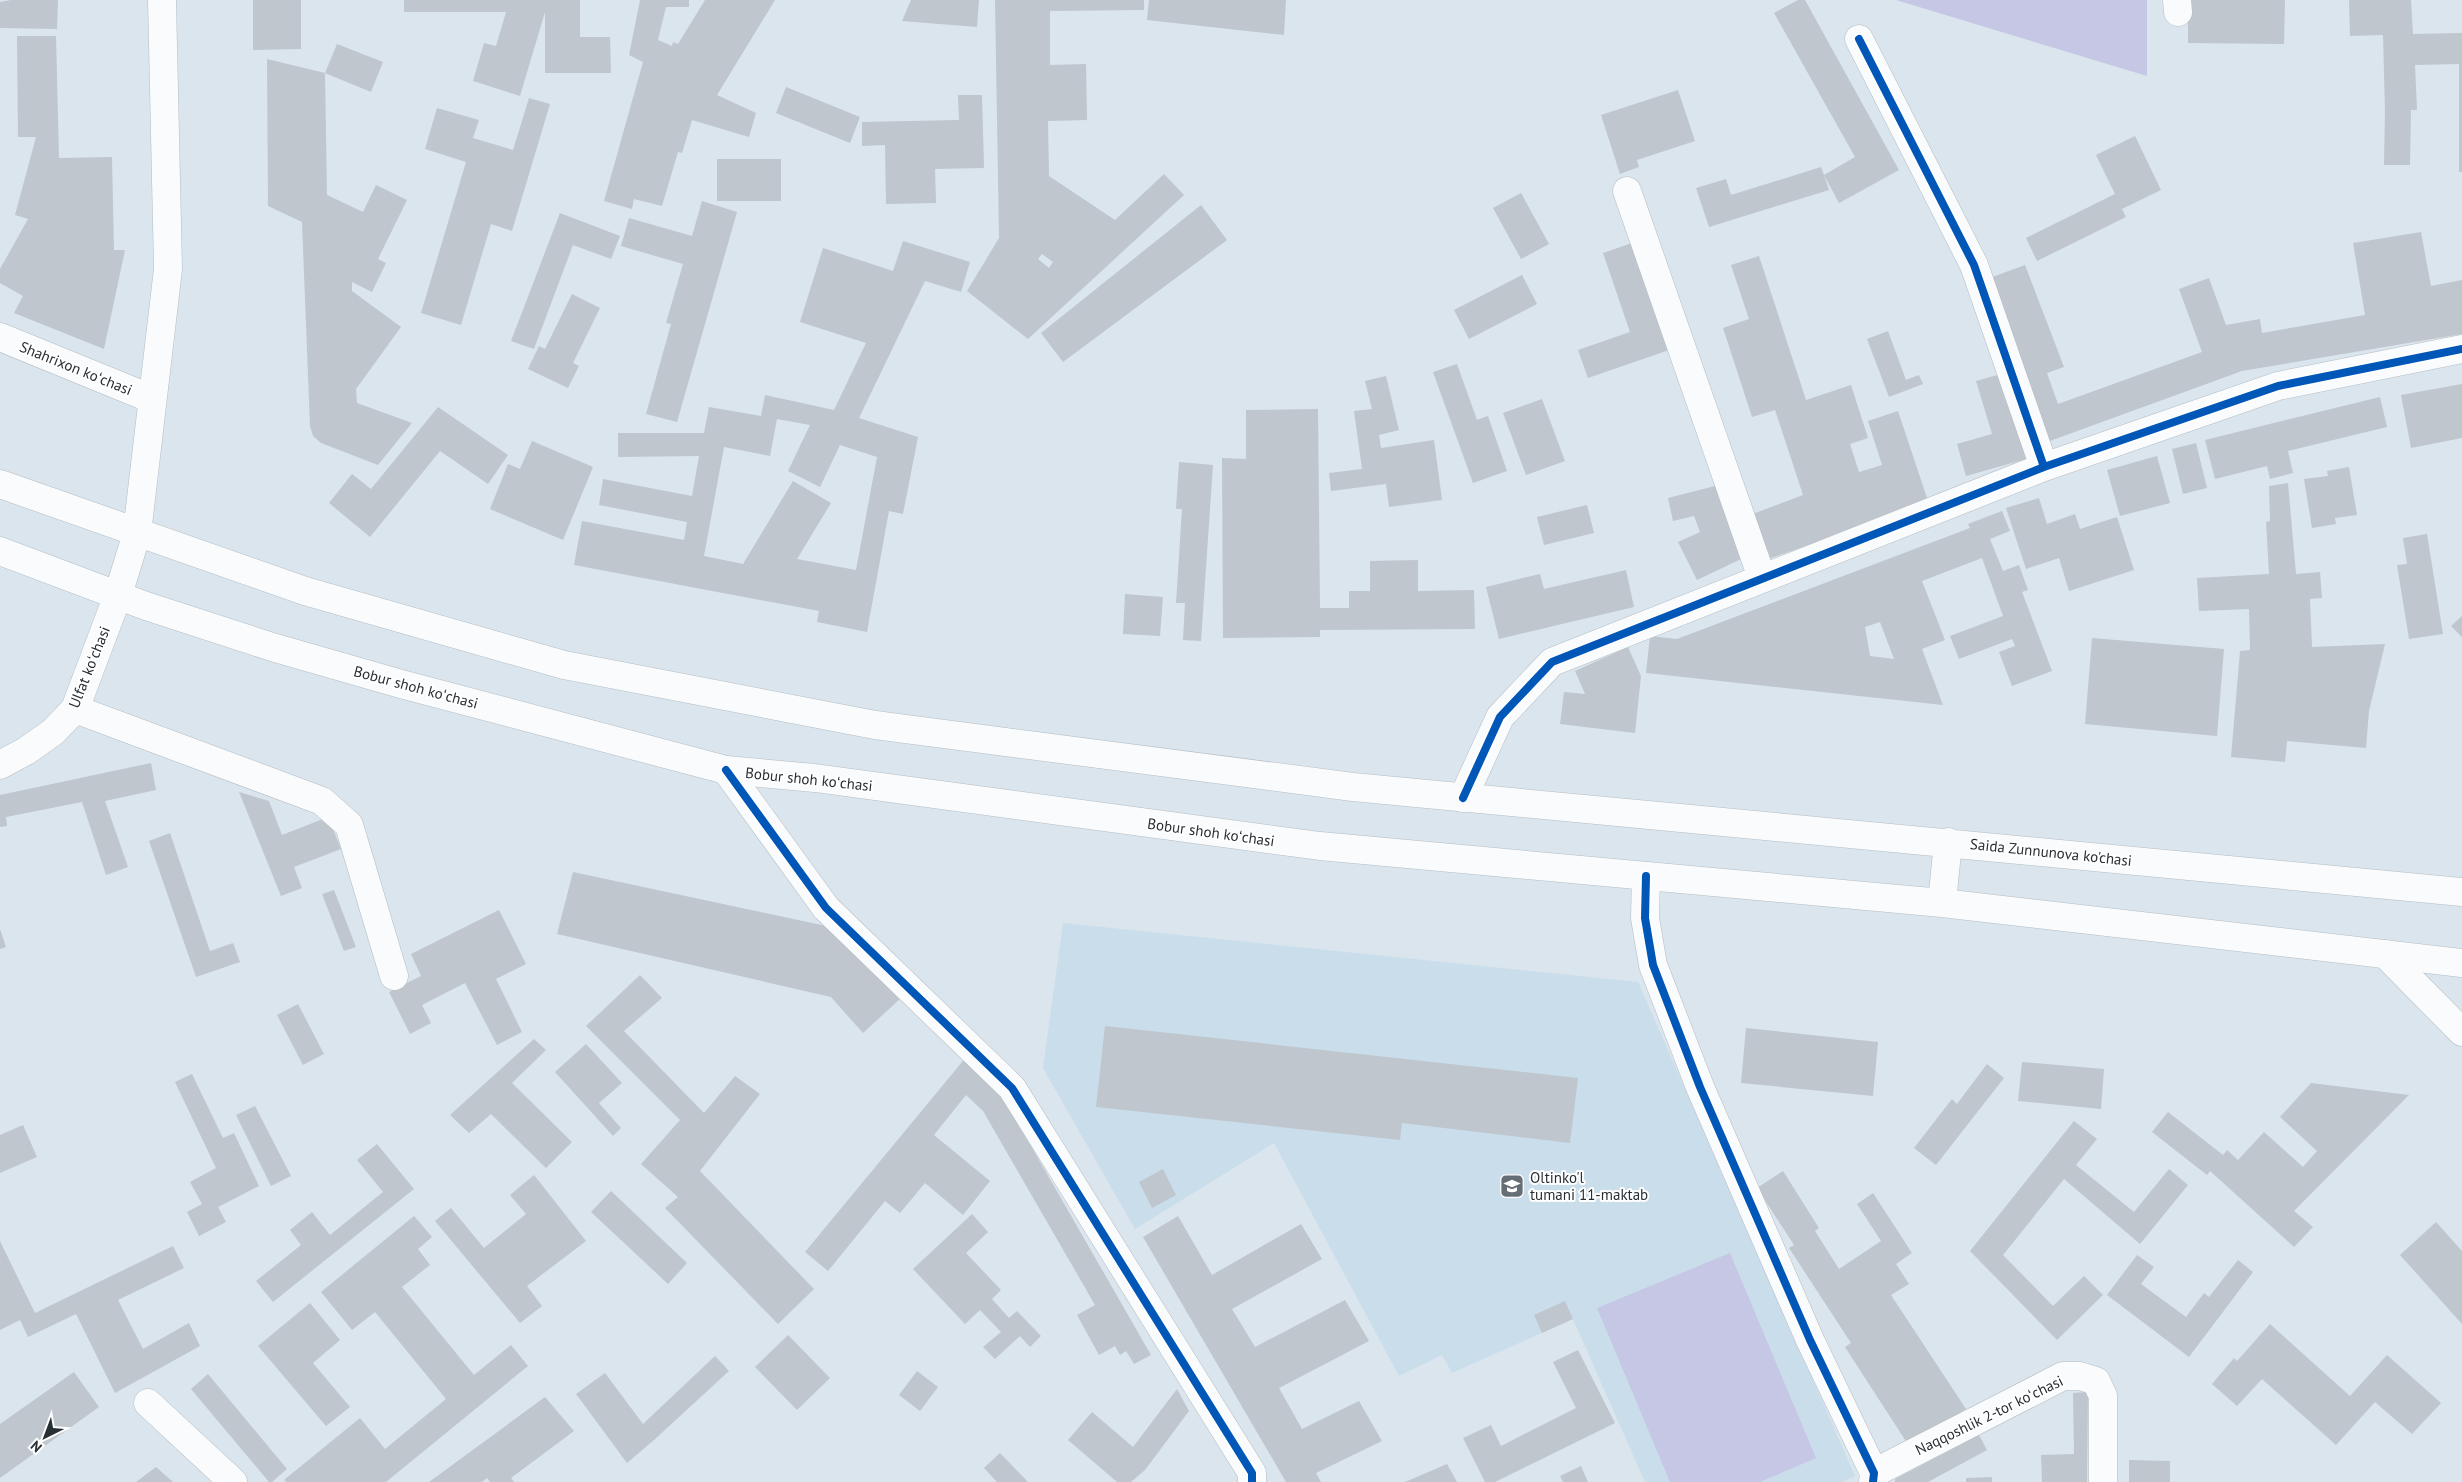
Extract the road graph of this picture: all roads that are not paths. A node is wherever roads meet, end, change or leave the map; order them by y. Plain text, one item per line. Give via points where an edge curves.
1 (162, 0) edge
2 (1859, 39) dead end
3 (1627, 191) dead end
4 (0, 337) edge
5 (2462, 349) edge
6 (152, 399) junction
7 (2044, 467) junction
8 (0, 484) edge
9 (137, 533) junction
10 (0, 551) edge
11 (1762, 578) junction
12 (118, 595) junction
13 (75, 709) junction
14 (0, 765) edge
15 (726, 770) junction
16 (1463, 798) junction
17 (1948, 842) junction
18 (1646, 876) junction
19 (2462, 892) edge
20 (1942, 903) junction
21 (2384, 954) junction
22 (2462, 963) edge
23 (394, 976) dead end
24 (2462, 1032) edge
25 (148, 1403) dead end
26 (1873, 1477) edge
27 (232, 1482) edge
28 (1252, 1482) edge
29 (2103, 1482) edge

1 - 6 main road, Ulfat koʻchasi via 168,269
2 - 7 main road via 1974,265
3 - 11 main road
4 - 6 main road, Shahrixon koʻchasi
5 - 7 main road via 2278,386
6 - 9 main road, Ulfat koʻchasi
7 - 11 main road
8 - 9 main road
9 - 12 main road, Ulfat koʻchasi
9 - 16 main road via 305,591 564,665 744,702 875,725 1353,787
10 - 12 main road, Bobur shoh koʻchasi
11 - 16 main road via 1552,662 1500,717
12 - 13 main road, Ulfat koʻchasi
12 - 15 main road, Bobur shoh koʻchasi via 309,658
13 - 14 main road, Ulfat koʻchasi via 53,732 26,752
13 - 23 main road via 322,801 349,825
15 - 18 main road, Bobur shoh koʻchasi via 825,780 1320,846
15 - 28 main road via 826,908 1012,1088 1252,1473
16 - 17 main road, Saida Zunnunova ko'chasi
17 - 19 main road, Saida Zunnunova ko'chasi
17 - 20 main road
18 - 20 main road
18 - 26 main road via 1645,918 1653,965 1712,1114
20 - 21 main road
21 - 22 main road
21 - 24 main road
25 - 27 main road
26 - 29 main road, Naqqoshlik 2-tor koʻchasi via 2062,1376 2080,1376 2096,1381 2103,1396

